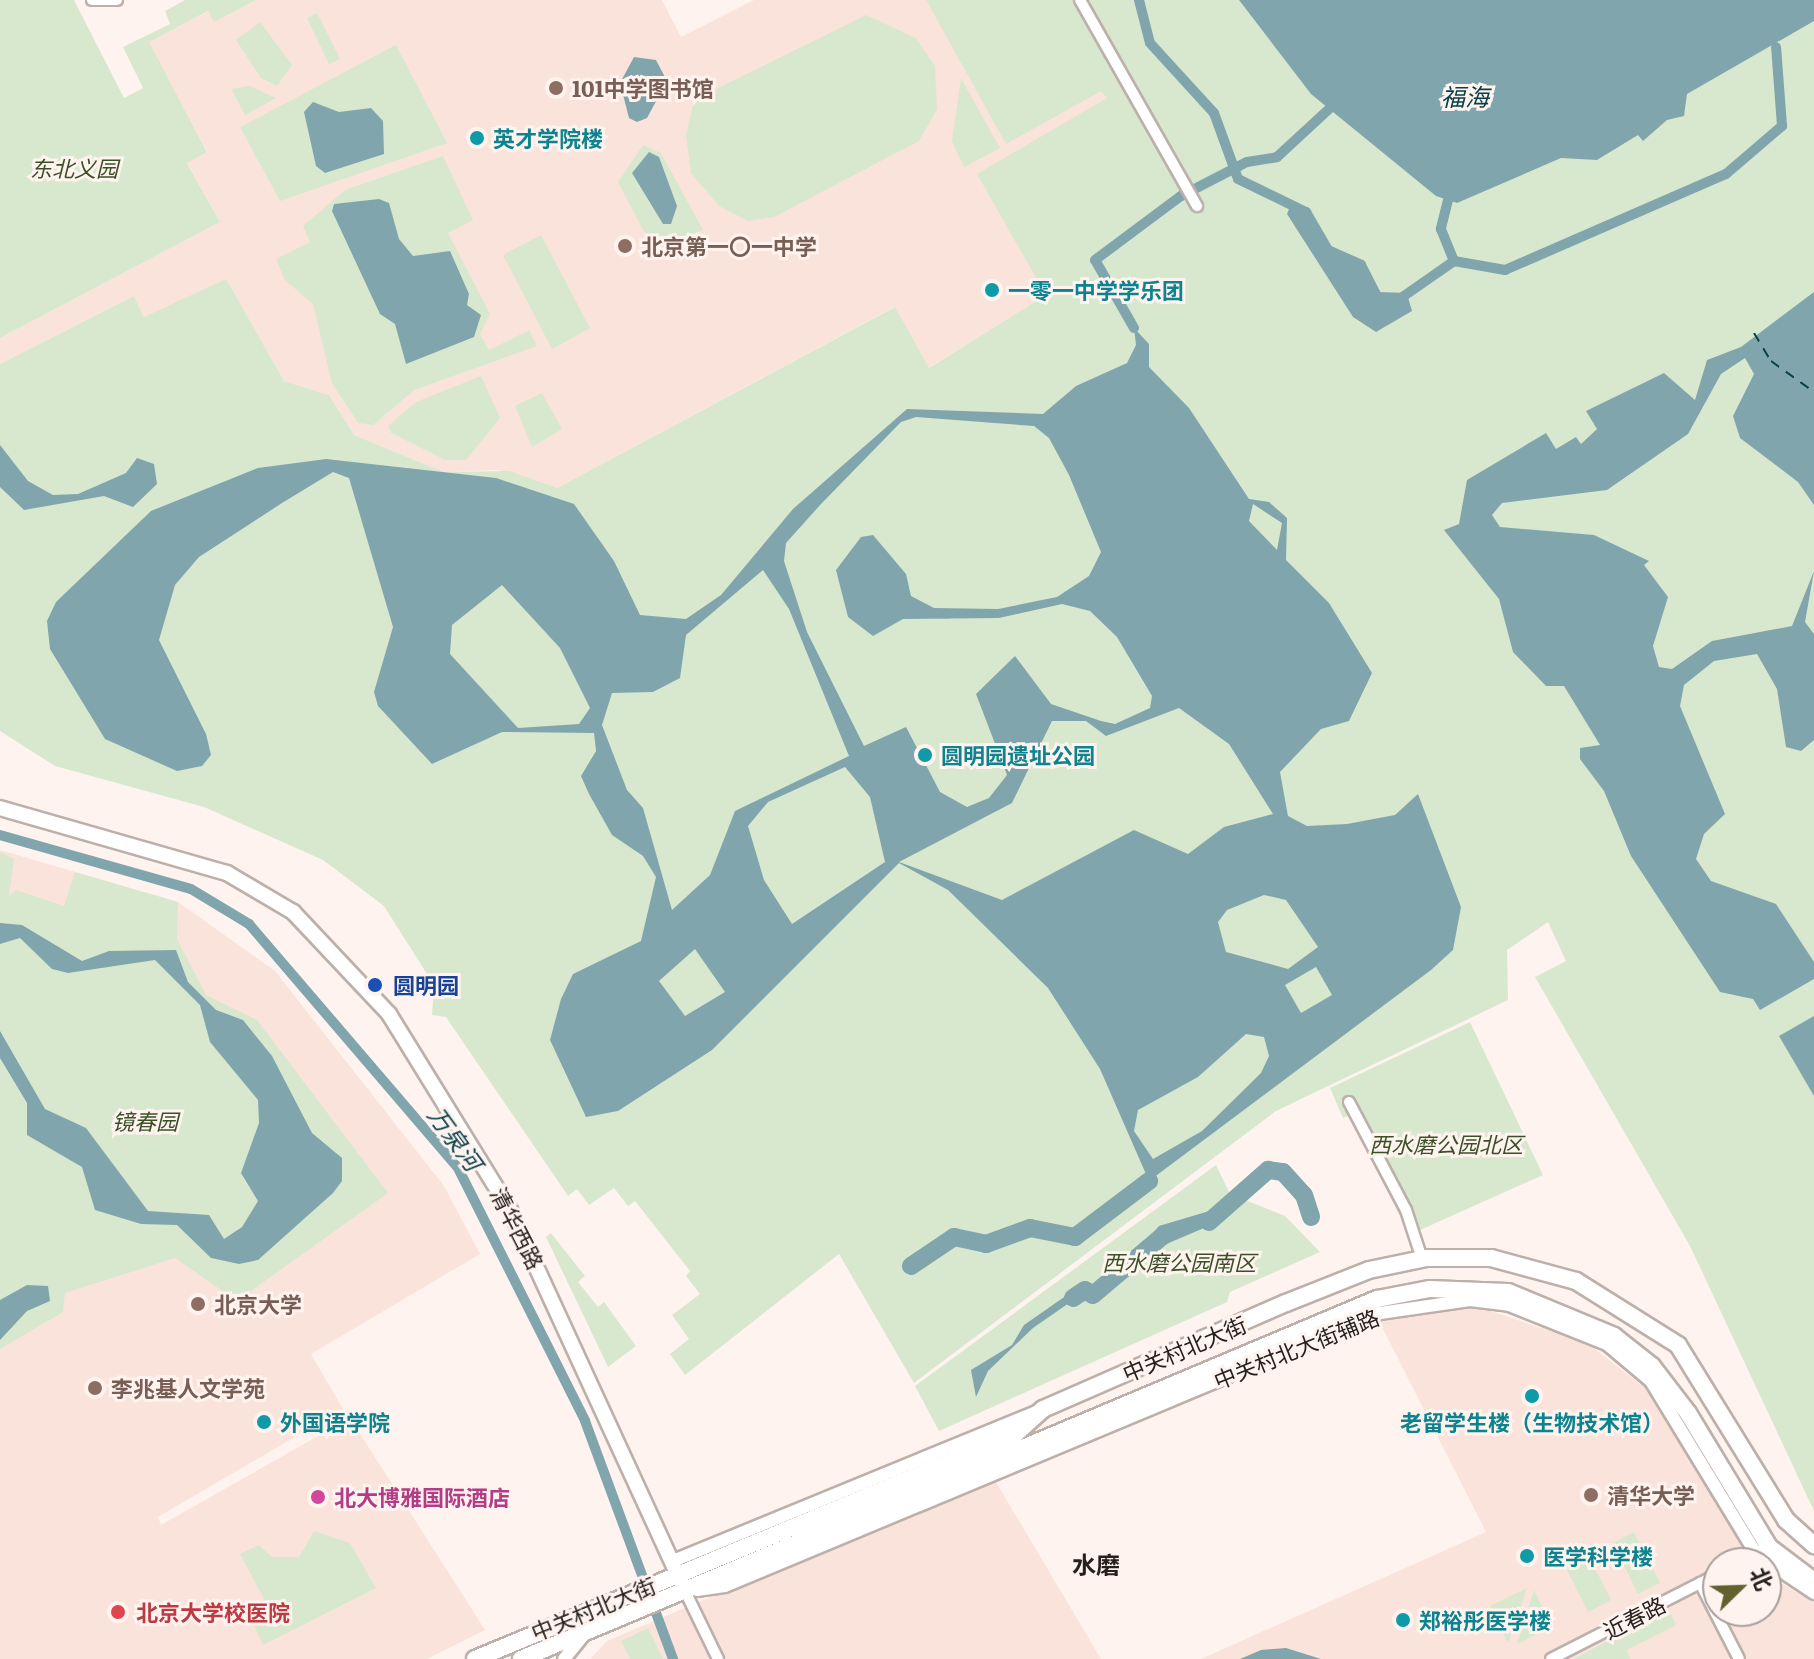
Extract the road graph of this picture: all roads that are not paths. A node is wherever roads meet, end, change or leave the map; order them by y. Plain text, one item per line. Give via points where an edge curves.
1 (92, 0) edge
2 (117, 0) edge
3 (1080, 0) edge
4 (1197, 206) dead end
5 (0, 808) edge
6 (1349, 1102) dead end
7 (1422, 1259) junction
8 (1043, 1409) junction
9 (799, 1509) junction
10 (834, 1510) junction
11 (1814, 1545) edge
12 (1760, 1547) edge
13 (1782, 1562) edge
14 (1782, 1567) edge
15 (676, 1568) junction
16 (1814, 1581) edge
17 (1700, 1583) joint
18 (685, 1591) junction
19 (1814, 1593) edge
20 (588, 1629) junction
21 (526, 1658) edge
22 (475, 1659) edge
23 (564, 1659) edge
24 (718, 1659) edge
25 (1551, 1659) edge
26 (1739, 1659) edge

1 - 2 street
3 - 4 street
5 - 15 main road, 清华西路 via 227,873 293,912 343,962 389,1014 480,1155
6 - 7 street via 1406,1210
7 - 8 main road, 中关村北大街 via 1333,1285
7 - 11 main road, 中关村北大街 via 1491,1258 1576,1281 1678,1345 1786,1520
8 - 9 street
8 - 10 main road, 中关村北大街 via 1013,1436
9 - 10 main road
9 - 15 street
10 - 15 main road, 中关村北大街
12 - 18 main road, 中关村北大街 via 1688,1413 1652,1366 1614,1336 1508,1292 1430,1289 1377,1299
13 - 16 main road, 中关村北大街
14 - 19 street
15 - 18 main road, 清华西路
15 - 22 main road, 中关村北大街 via 655,1583
17 - 25 street, 近春路
17 - 26 street
18 - 20 main road, 中关村北大街
18 - 24 street
20 - 21 main road, 中关村北大街
20 - 23 street

